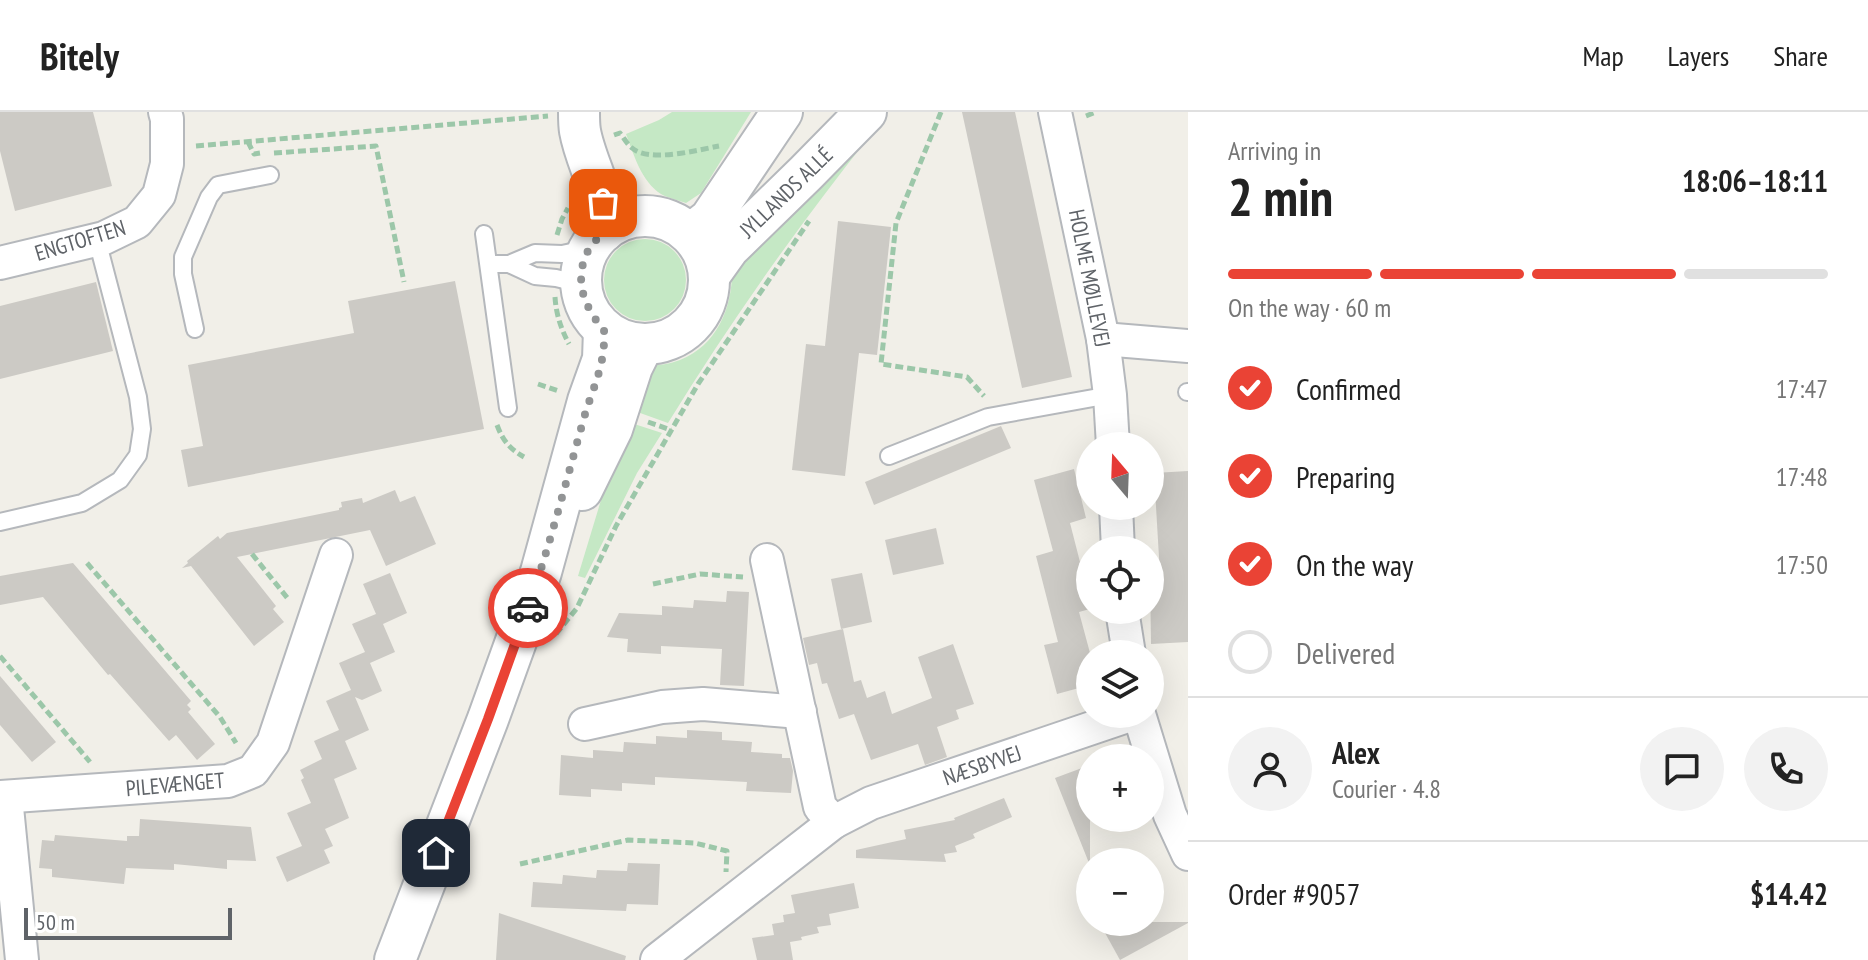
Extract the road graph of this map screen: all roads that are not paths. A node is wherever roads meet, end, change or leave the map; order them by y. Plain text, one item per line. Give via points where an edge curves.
1 (165, 112) edge
2 (600, 112) edge
3 (782, 112) edge
4 (866, 112) edge
5 (1055, 112) edge
6 (565, 119) edge
7 (270, 175) dead end
8 (647, 216) junction
9 (687, 231) junction
10 (484, 234) dead end
11 (97, 240) junction
12 (591, 254) junction
13 (0, 263) edge
14 (489, 264) junction
15 (509, 264) junction
16 (709, 276) junction
17 (195, 329) dead end
18 (604, 330) junction
19 (1103, 339) junction
20 (643, 345) junction
21 (1188, 346) edge
22 (1110, 395) junction
23 (508, 408) dead end
24 (1112, 432) edge
25 (889, 456) dead end
26 (0, 522) edge
27 (336, 555) dead end
28 (769, 569) road end
29 (541, 572) junction
30 (800, 712) junction
31 (585, 724) dead end
32 (1092, 728) edge
33 (1145, 728) edge
34 (3, 797) edge
35 (1179, 810) edge
36 (834, 822) junction
37 (1188, 854) edge
38 (22, 960) edge
39 (395, 960) edge
40 (657, 960) edge

1 - 11 street, ENGTOFTEN via 167,164 159,195 137,222
2 - 8 street via 627,191
3 - 9 street, JYLLANDS ALLÉ via 710,219
4 - 16 street, JYLLANDS ALLÉ via 729,248
5 - 19 street, HOLME MØLLEVEJ
6 - 12 street via 580,131 603,203 605,218
7 - 17 lane via 218,185 209,197 183,257
8 - 9 street
8 - 12 street via 617,223
9 - 16 street via 706,259
10 - 14 lane
11 - 13 street, ENGTOFTEN
11 - 26 lane via 138,397 138,455 120,480 82,503
12 - 15 lane via 535,253
12 - 15 lane via 556,278 535,276
12 - 18 street via 584,301
14 - 15 lane
14 - 23 lane
16 - 20 street via 705,303 688,329
18 - 20 street
18 - 29 street via 603,359
19 - 21 street
19 - 22 street, HOLME MØLLEVEJ
20 - 29 street via 612,429
22 - 24 street, HOLME MØLLEVEJ
22 - 25 lane via 988,417
27 - 34 street, PILEVÆNGET via 273,743 253,771 228,781
28 - 30 street
29 - 39 street
30 - 31 street via 703,704
30 - 36 street via 820,807
32 - 36 street, NÆSBYVEJ via 871,803
33 - 35 street
34 - 38 street, PILEVÆNGET
35 - 37 street
36 - 40 street, NÆSBYVEJ

